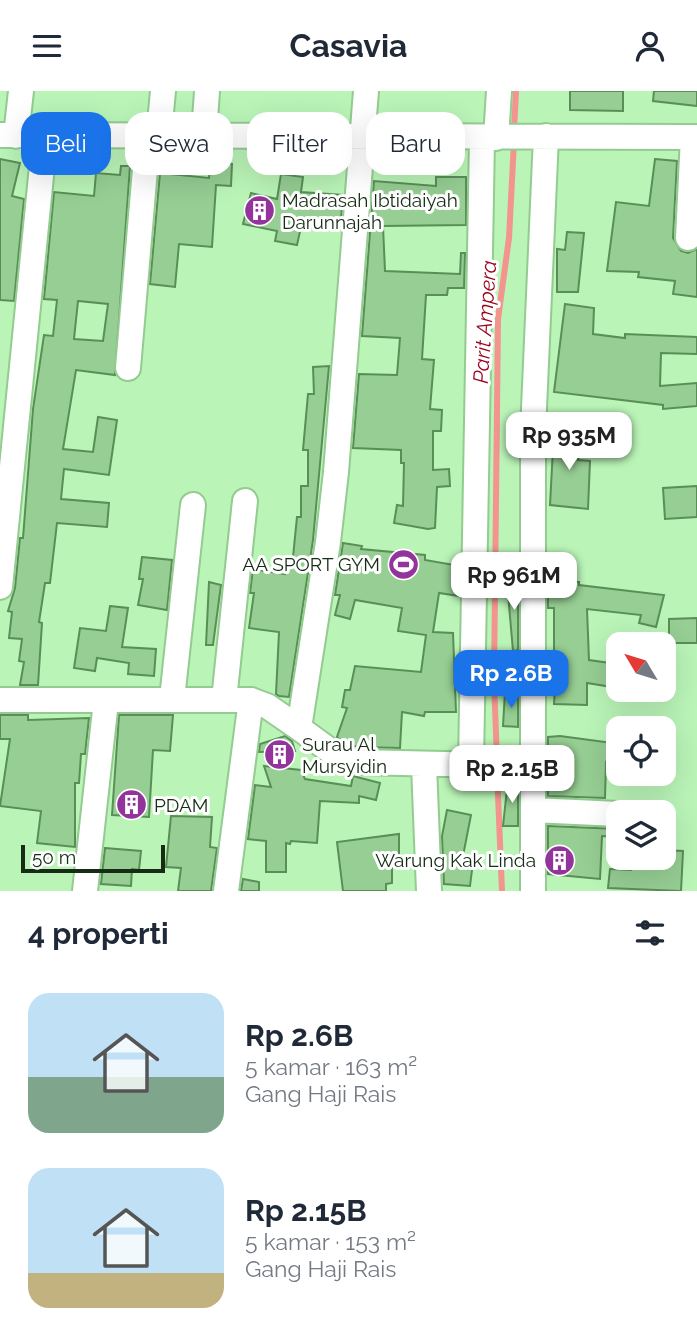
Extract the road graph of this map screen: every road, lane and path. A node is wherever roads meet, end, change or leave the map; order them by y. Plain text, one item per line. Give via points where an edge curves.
1 (21, 91) edge
2 (163, 91) edge
3 (207, 91) edge
4 (366, 91) edge
5 (499, 91) edge
6 (158, 112) edge
7 (206, 112) edge
8 (233, 135) edge
9 (8, 136) edge
10 (543, 136) junction
11 (695, 137) edge
12 (362, 138) junction
13 (493, 138) junction
14 (41, 175) edge
15 (149, 175) edge
16 (688, 238) dead end
17 (128, 368) dead end
18 (245, 501) dead end
19 (193, 505) dead end
20 (0, 586) edge
21 (172, 699) junction
22 (224, 699) junction
23 (0, 700) edge
24 (251, 700) junction
25 (106, 701) junction
26 (299, 728) junction
27 (476, 763) junction
28 (424, 765) junction
29 (522, 766) junction
30 (533, 810) junction
31 (606, 813) edge
32 (85, 891) edge
33 (226, 891) edge
34 (429, 891) edge
35 (533, 891) edge

1 - 9 street
2 - 6 street
3 - 7 street
4 - 12 street
5 - 13 street
8 - 12 street
10 - 11 street
10 - 13 street
10 - 29 street
11 - 16 street
12 - 13 street
12 - 26 street via 336,472
13 - 27 street
14 - 20 street
15 - 17 street
18 - 22 street
19 - 21 street
21 - 22 street
21 - 25 street
22 - 24 street
23 - 25 street
24 - 26 street
24 - 33 street
25 - 32 street
26 - 28 street via 340,758
27 - 28 street
27 - 29 street
28 - 34 street
29 - 30 street
30 - 31 street
30 - 35 street

